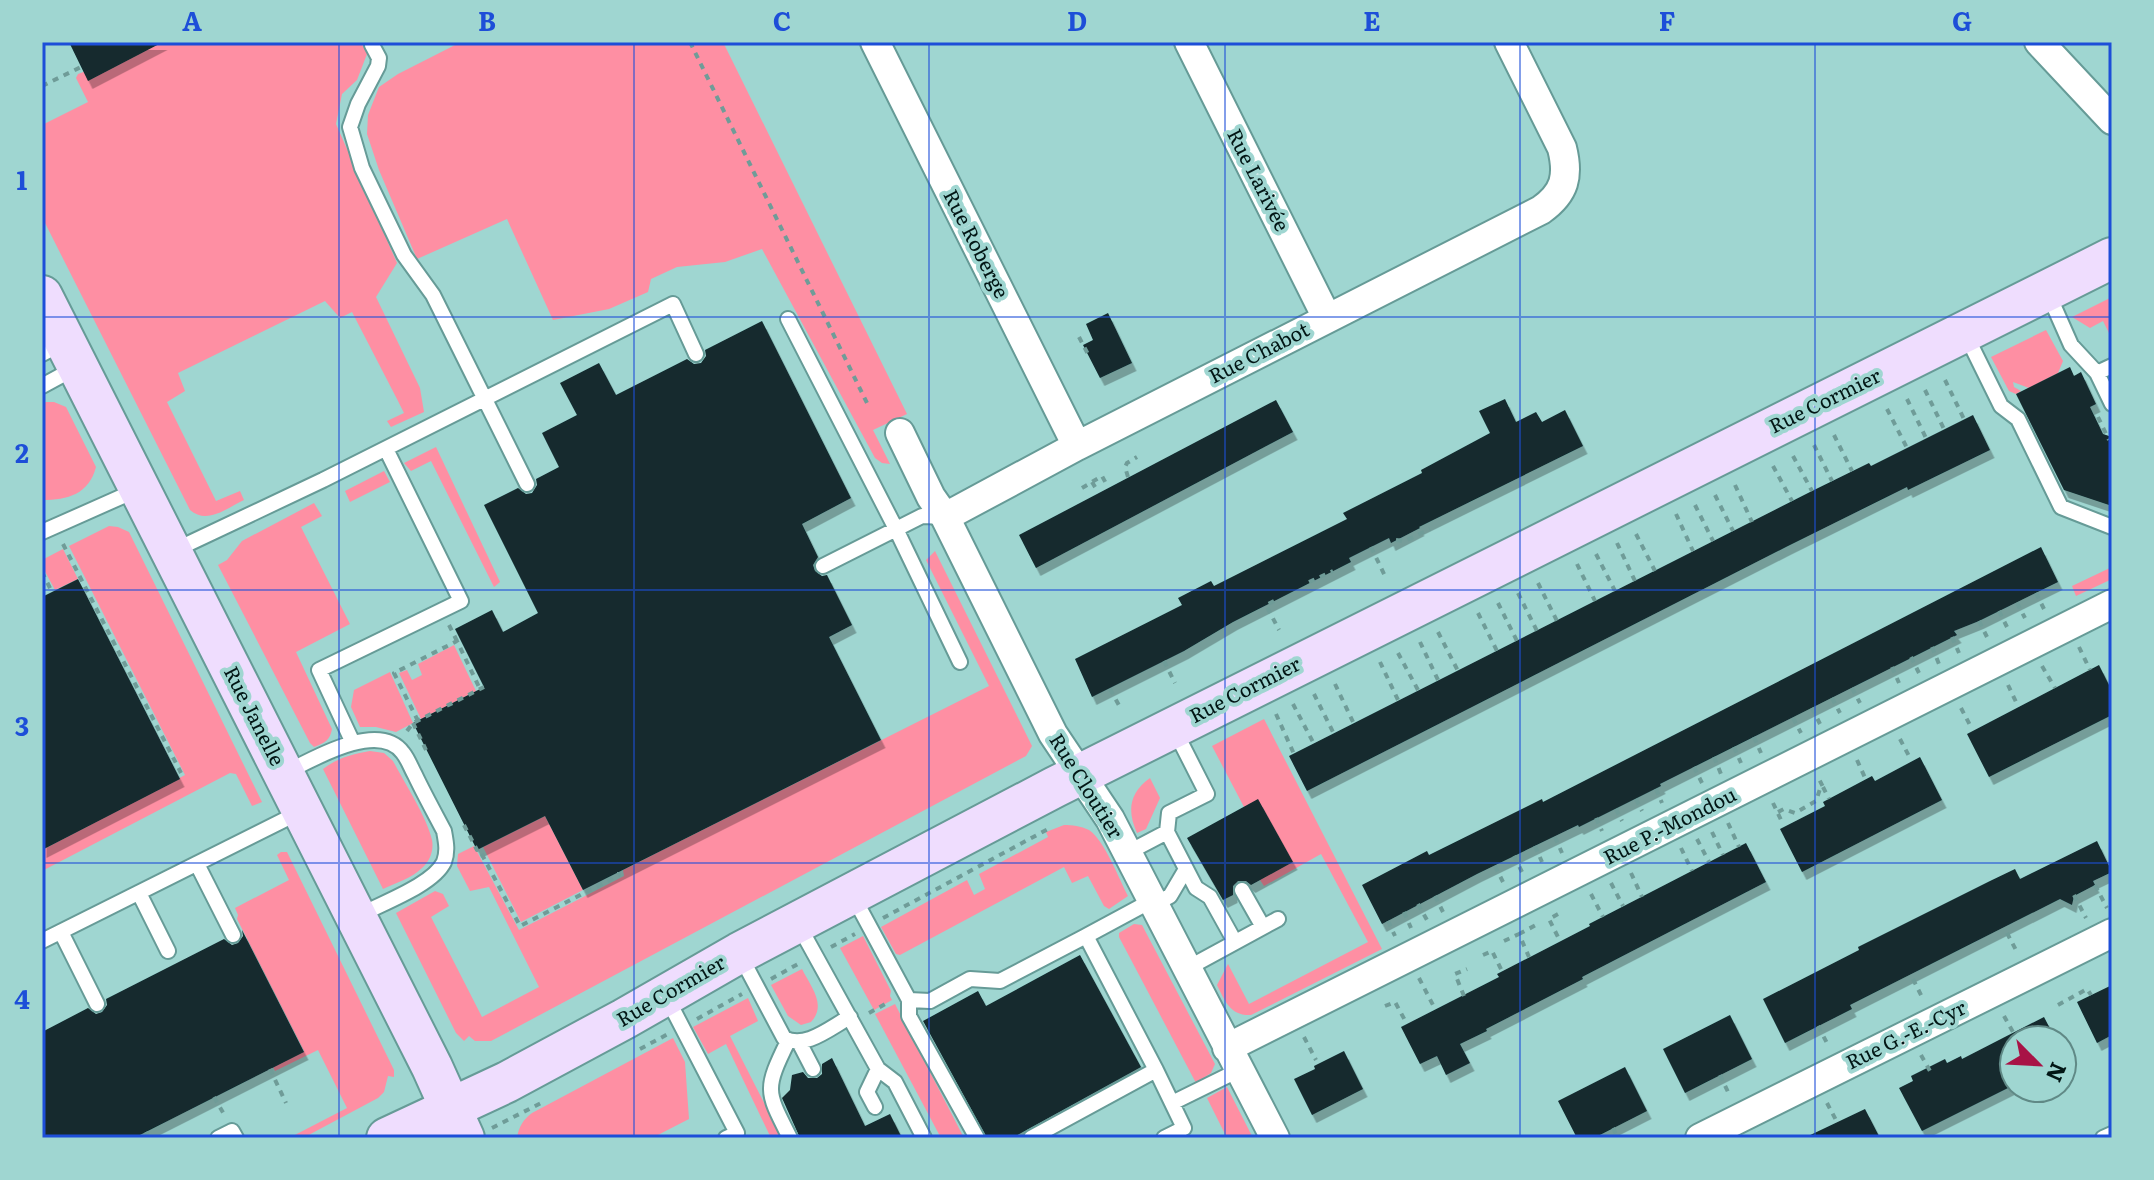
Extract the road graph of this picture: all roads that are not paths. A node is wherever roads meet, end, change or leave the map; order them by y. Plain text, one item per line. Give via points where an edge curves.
1 (875, 42) edge
2 (1189, 42) edge
3 (1509, 42) edge
4 (2039, 42) edge
5 (374, 43) edge
6 (2112, 120) edge
7 (2112, 258) edge
8 (2047, 290) junction
9 (42, 296) edge
10 (1327, 318) junction
11 (788, 319) dead end
12 (1964, 331) junction
13 (62, 354) edge
14 (696, 354) dead end
15 (2112, 366) edge
16 (2097, 373) junction
17 (42, 386) edge
18 (484, 400) junction
19 (2112, 404) edge
20 (900, 433) dead end
21 (1077, 446) junction
22 (386, 449) junction
23 (527, 484) dead end
24 (139, 489) junction
25 (945, 517) junction
26 (2112, 527) edge
27 (896, 529) junction
28 (42, 532) edge
29 (171, 552) junction
30 (823, 566) dead end
31 (2112, 604) edge
32 (960, 662) dead end
33 (1173, 727) junction
34 (353, 743) junction
35 (283, 773) junction
36 (1079, 775) junction
37 (302, 811) junction
38 (1167, 832) junction
39 (1127, 853) junction
40 (197, 864) junction
41 (1186, 869) junction
42 (1242, 890) dead end
43 (139, 893) junction
44 (1152, 903) junction
45 (863, 915) junction
46 (356, 917) junction
47 (1278, 919) dead end
48 (797, 922) junction
49 (1263, 927) junction
50 (61, 932) junction
51 (2112, 933) edge
52 (233, 935) dead end
53 (1086, 936) junction
54 (42, 941) edge
55 (1235, 942) junction
56 (168, 951) dead end
57 (739, 953) junction
58 (1186, 969) junction
59 (665, 994) junction
60 (909, 1000) junction
61 (97, 1004) dead end
62 (850, 1017) junction
63 (794, 1042) junction
64 (1233, 1059) junction
65 (813, 1069) dead end
66 (878, 1069) junction
67 (1156, 1070) junction
68 (1172, 1103) junction
69 (875, 1107) dead end
70 (458, 1123) edge
71 (2112, 1134) edge
72 (218, 1138) edge
73 (236, 1138) edge
74 (387, 1138) edge
75 (726, 1138) edge
76 (790, 1138) edge
77 (924, 1138) edge
78 (977, 1138) edge
79 (1031, 1138) edge
80 (1164, 1138) edge
81 (1275, 1138) edge
82 (1700, 1138) edge
83 (2103, 1138) edge

1 - 21 street, Rue Roberge
2 - 10 street, Rue Larivée
3 - 10 street, Rue Chabot via 1562,148 1564,182 1553,201
4 - 6 street
5 - 18 lane via 378,66 353,117 351,136 404,255 433,295
7 - 8 street, Rue Cormier
8 - 12 street, Rue Cormier
8 - 16 lane via 2071,345
9 - 13 street, Rue Janelle
10 - 21 street, Rue Chabot
11 - 27 lane
12 - 26 lane via 2001,406 2018,419 2061,507
12 - 33 street, Rue Cormier
13 - 17 lane
13 - 24 street, Rue Janelle
14 - 18 lane via 673,304
15 - 16 lane
16 - 19 lane
18 - 22 lane
18 - 23 lane
20 - 25 street, Rue Cloutier
21 - 25 street, Rue Chabot
22 - 29 lane
22 - 34 lane via 461,601 319,670
24 - 28 lane
24 - 29 street, Rue Janelle
25 - 27 lane via 922,516
25 - 36 street, Rue Cloutier via 1053,734
27 - 30 lane
27 - 32 lane
29 - 35 street, Rue Janelle
31 - 64 street, Rue P.-Mondou via 1807,756
33 - 36 street, Rue Cormier
33 - 38 lane via 1207,794 1169,813
34 - 35 lane
34 - 46 lane via 389,742 403,753 447,845 444,861 430,878
35 - 37 street, Rue Janelle
36 - 39 street, Rue Cloutier
36 - 45 street, Rue Cormier
37 - 40 lane
37 - 46 street, Rue Janelle
38 - 39 lane
38 - 41 lane
39 - 44 street, Rue Cloutier
40 - 43 lane
40 - 52 lane
41 - 44 lane via 1170,896
41 - 55 lane via 1196,888 1210,897
42 - 49 lane
43 - 50 lane
43 - 56 lane
44 - 53 lane
44 - 58 street, Rue Cloutier
45 - 48 street, Rue Cormier
45 - 60 lane
46 - 70 street, Rue Janelle
47 - 49 lane
48 - 57 street, Rue Cormier
48 - 62 lane
49 - 55 lane
50 - 54 lane
50 - 61 lane
51 - 82 street, Rue G.-E.-Cyr
53 - 60 lane via 1000,981 970,979 930,1001
53 - 67 lane
55 - 58 lane
57 - 59 street, Rue Cormier
57 - 63 lane via 784,1038
58 - 64 street, Rue Cloutier
59 - 70 street, Rue Cormier via 507,1082
59 - 75 lane via 737,1133
60 - 78 lane via 909,1016
62 - 63 lane
62 - 66 lane
63 - 65 lane
63 - 76 lane via 773,1072 770,1094
64 - 68 lane
64 - 81 street, Rue Cloutier
66 - 69 lane via 867,1092
66 - 77 lane via 895,1082
67 - 68 lane
67 - 79 lane
68 - 80 lane via 1184,1128
70 - 74 street, Rue Cormier
71 - 83 lane
72 - 73 lane via 232,1131

